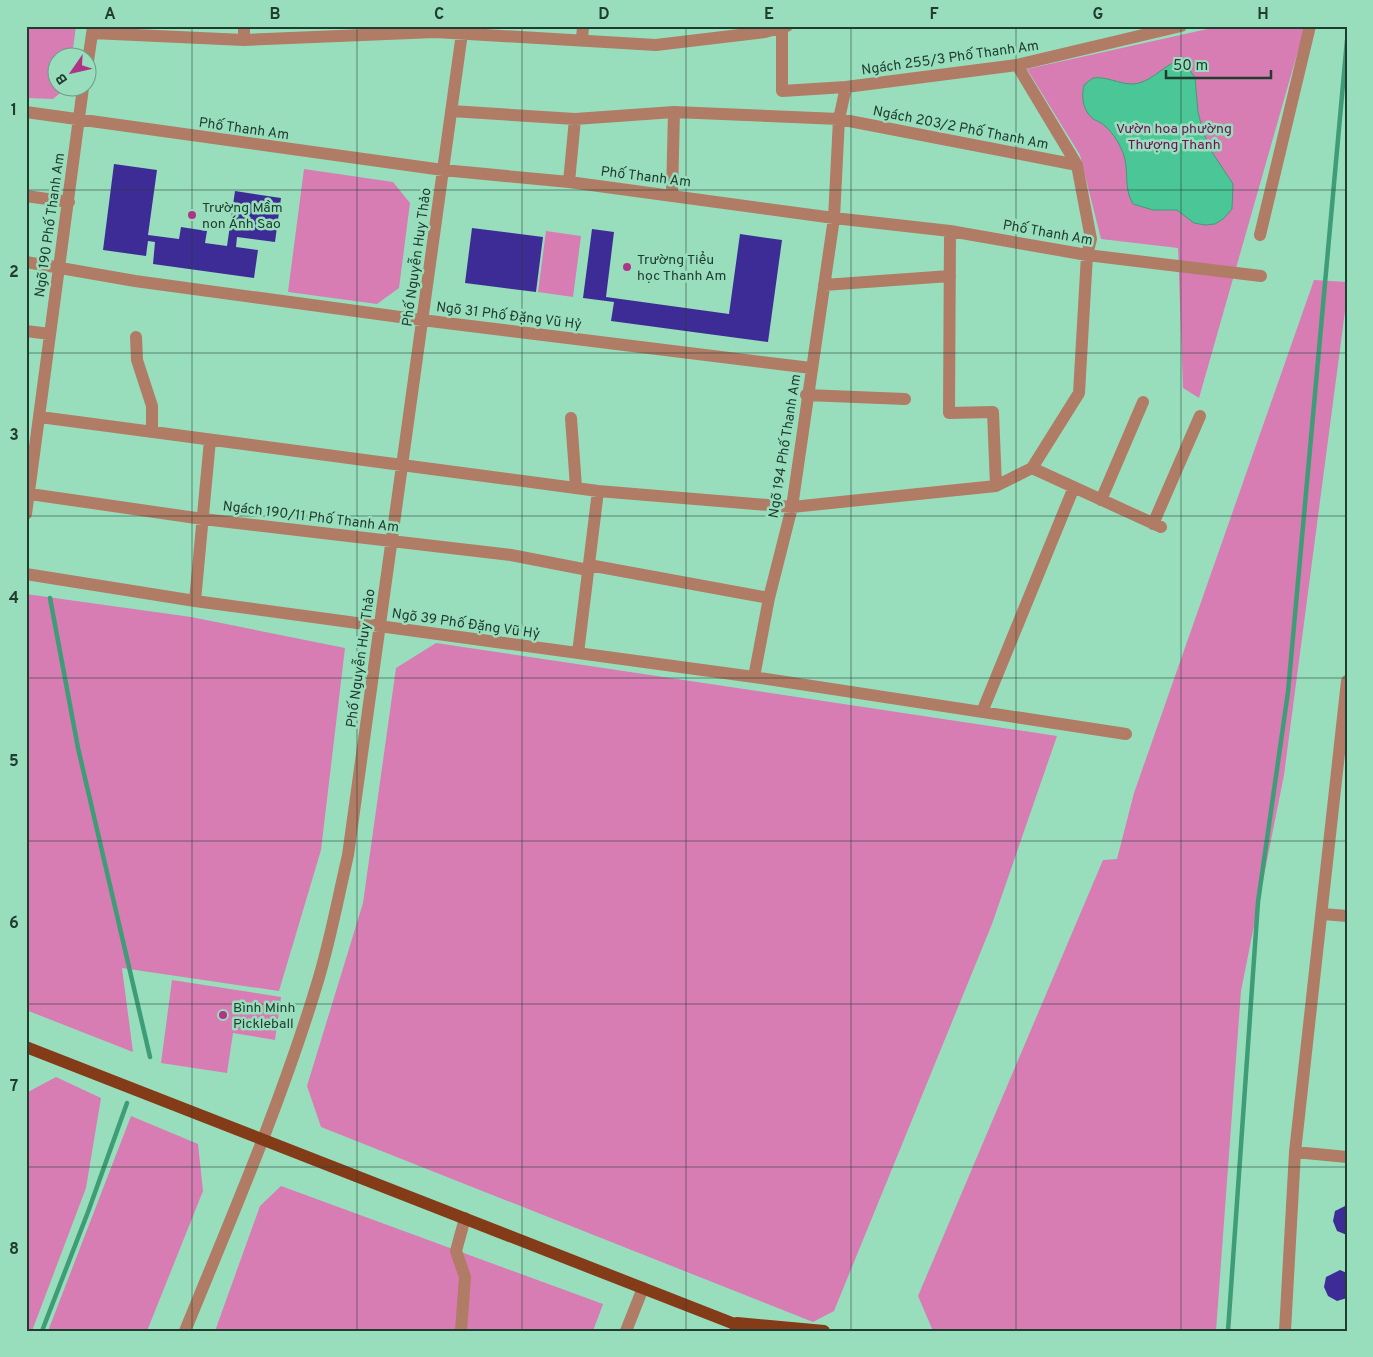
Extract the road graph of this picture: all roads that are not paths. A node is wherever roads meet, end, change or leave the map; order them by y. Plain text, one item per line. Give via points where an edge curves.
1 (244, 26) edge
2 (583, 26) edge
3 (719, 26) edge
4 (1182, 26) edge
5 (1310, 26) edge
6 (784, 27) edge
7 (93, 30) edge
8 (170, 32) edge
9 (462, 33) junction
10 (710, 38) junction
11 (244, 40) junction
12 (582, 40) junction
13 (90, 48) edge
14 (1017, 65) junction
15 (846, 87) junction
16 (81, 98) edge
17 (451, 111) junction
18 (26, 112) edge
19 (674, 112) junction
20 (78, 119) junction
21 (575, 119) junction
22 (840, 119) junction
23 (1077, 165) junction
24 (443, 170) junction
25 (569, 182) junction
26 (672, 194) junction
27 (26, 196) edge
28 (69, 202) junction
29 (834, 218) junction
30 (950, 230) junction
31 (1260, 235) dead end
32 (1087, 255) junction
33 (26, 262) edge
34 (59, 266) junction
35 (950, 276) junction
36 (1261, 276) dead end
37 (824, 286) junction
38 (422, 320) junction
39 (26, 331) edge
40 (50, 334) junction
41 (136, 337) dead end
42 (811, 368) junction
43 (806, 395) junction
44 (905, 399) dead end
45 (1142, 402) dead end
46 (1200, 416) dead end
47 (40, 417) junction
48 (571, 418) dead end
49 (152, 432) junction
50 (210, 440) junction
51 (402, 465) junction
52 (1032, 468) junction
53 (996, 486) junction
54 (576, 487) junction
55 (1074, 487) junction
56 (598, 491) junction
57 (30, 494) junction
58 (1101, 500) junction
59 (792, 507) junction
60 (26, 514) edge
61 (203, 519) junction
62 (392, 540) junction
63 (589, 568) junction
64 (26, 574) edge
65 (770, 598) junction
66 (195, 601) junction
67 (380, 626) junction
68 (578, 653) junction
69 (754, 677) junction
70 (1347, 681) edge
71 (982, 712) junction
72 (1344, 726) edge
73 (1126, 734) dead end
74 (1323, 914) junction
75 (1347, 916) edge
76 (26, 1047) edge
77 (263, 1139) junction
78 (1295, 1152) junction
79 (1347, 1157) edge
80 (465, 1218) junction
81 (643, 1288) junction
82 (732, 1322) junction
83 (184, 1331) edge
84 (461, 1331) edge
85 (626, 1331) edge
86 (746, 1331) edge
87 (824, 1331) edge
88 (1284, 1331) edge

1 - 11 street
2 - 12 street
3 - 10 street
4 - 14 street, Ngách 255/3 Phố Thanh Am
5 - 31 street
6 - 10 street
6 - 15 street, Ngách 255/3 Phố Thanh Am via 782,90
7 - 8 street
7 - 13 street
8 - 11 street
9 - 11 street
9 - 12 street
9 - 17 street, Phố Nguyễn Huy Thảo
10 - 12 street via 656,45
14 - 15 street, Ngách 255/3 Phố Thanh Am
14 - 23 street
15 - 22 street, Ngõ 194 Phố Thanh Am
16 - 20 street, Ngõ 190 Phố Thanh Am
17 - 21 street, Ngách 203/2 Phố Thanh Am
17 - 24 street, Phố Nguyễn Huy Thảo
18 - 20 street, Phố Thanh Am
19 - 21 street, Ngách 203/2 Phố Thanh Am
19 - 22 street, Ngách 203/2 Phố Thanh Am
19 - 26 street
20 - 24 street, Phố Thanh Am
20 - 28 street, Ngõ 190 Phố Thanh Am
21 - 25 street
22 - 23 street, Ngách 203/2 Phố Thanh Am
22 - 29 street, Ngõ 194 Phố Thanh Am
23 - 32 street via 1091,239
24 - 25 street, Phố Thanh Am
24 - 38 street, Phố Nguyễn Huy Thảo
25 - 26 street, Phố Thanh Am
26 - 29 street, Phố Thanh Am
27 - 28 street
28 - 34 street, Ngõ 190 Phố Thanh Am
29 - 30 street, Phố Thanh Am
29 - 37 street, Ngõ 194 Phố Thanh Am
30 - 32 street, Phố Thanh Am
30 - 35 street
32 - 36 street, Phố Thanh Am
32 - 52 street via 1079,392
33 - 34 street, Ngõ 31 Phố Đặng Vũ Hỷ
34 - 38 street, Ngõ 31 Phố Đặng Vũ Hỷ via 135,280
34 - 40 street, Ngõ 190 Phố Thanh Am
35 - 37 street
35 - 53 street via 950,413 993,412
37 - 42 street, Ngõ 194 Phố Thanh Am
38 - 42 street, Ngõ 31 Phố Đặng Vũ Hỷ
38 - 51 street, Phố Nguyễn Huy Thảo
39 - 40 street
40 - 47 street, Ngõ 190 Phố Thanh Am
41 - 49 street via 137,360 152,406
42 - 43 street, Ngõ 194 Phố Thanh Am
43 - 44 street
43 - 59 street, Ngõ 194 Phố Thanh Am
45 - 58 street
46 - 58 street via 1157,526
47 - 49 street
47 - 57 street, Ngõ 190 Phố Thanh Am
48 - 54 street
49 - 50 street
50 - 51 street
50 - 61 street
51 - 54 street
51 - 62 street, Phố Nguyễn Huy Thảo
52 - 53 street
52 - 55 street
53 - 59 street
54 - 56 street
55 - 58 street
55 - 71 street
56 - 59 street
56 - 63 street
57 - 60 street, Ngõ 190 Phố Thanh Am
57 - 61 street, Ngách 190/11 Phố Thanh Am
59 - 65 street, Ngõ 194 Phố Thanh Am
61 - 62 street, Ngách 190/11 Phố Thanh Am
61 - 66 street
62 - 63 street, Ngách 190/11 Phố Thanh Am
62 - 67 street, Phố Nguyễn Huy Thảo
63 - 65 street, Ngách 190/11 Phố Thanh Am
63 - 68 street
64 - 66 street, Ngõ 39 Phố Đặng Vũ Hỷ
65 - 69 street, Ngõ 194 Phố Thanh Am
66 - 67 street, Ngõ 39 Phố Đặng Vũ Hỷ
67 - 68 street, Ngõ 39 Phố Đặng Vũ Hỷ
67 - 77 street, Phố Nguyễn Huy Thảo via 348,855 330,938 309,1011
68 - 69 street, Ngõ 39 Phố Đặng Vũ Hỷ
69 - 71 street, Ngõ 39 Phố Đặng Vũ Hỷ
70 - 72 street
71 - 73 street, Ngõ 39 Phố Đặng Vũ Hỷ
72 - 74 street
74 - 75 street
74 - 78 street
76 - 77 main road
77 - 80 main road
77 - 83 street, Phố Nguyễn Huy Thảo
78 - 79 street
78 - 88 street
80 - 81 main road
80 - 84 street via 456,1251 465,1277
81 - 82 main road
81 - 85 street
82 - 86 main road
82 - 87 main road

